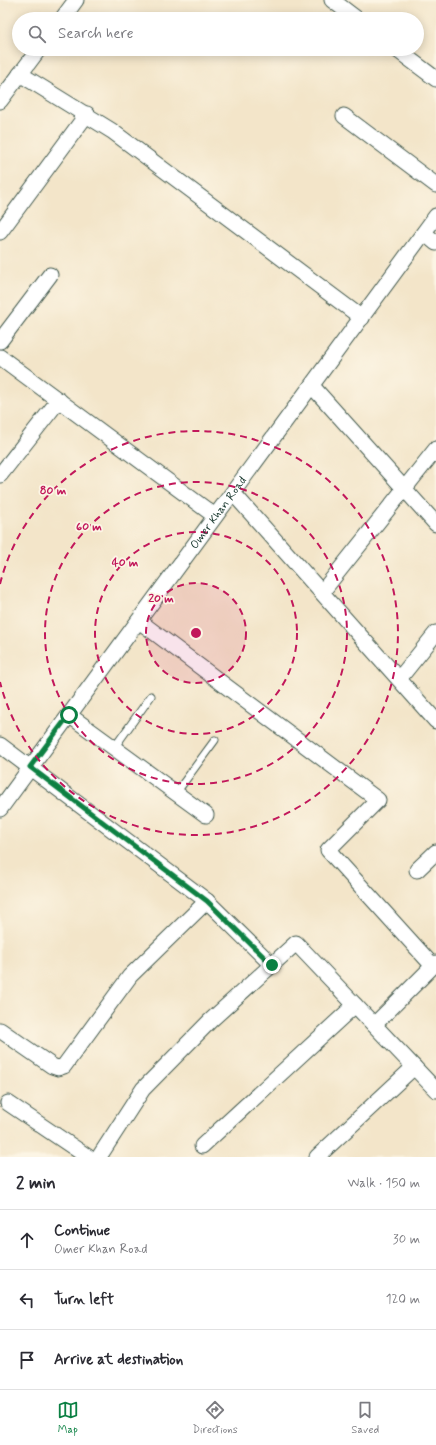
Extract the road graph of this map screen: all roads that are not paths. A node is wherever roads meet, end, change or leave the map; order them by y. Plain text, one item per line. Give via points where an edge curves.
1 (76, 0) edge
2 (332, 0) edge
3 (67, 12) edge
4 (348, 12) edge
5 (34, 56) edge
6 (405, 56) edge
7 (20, 74) junction
8 (436, 79) edge
9 (0, 101) edge
10 (87, 114) junction
11 (344, 116) dead end
12 (436, 185) edge
13 (436, 216) edge
14 (0, 232) edge
15 (424, 233) junction
16 (436, 243) edge
17 (50, 275) dead end
18 (362, 318) junction
19 (0, 340) edge
20 (0, 357) edge
21 (312, 386) junction
22 (59, 400) junction
23 (436, 449) edge
24 (0, 475) edge
25 (405, 488) junction
26 (233, 493) junction
27 (215, 516) junction
28 (436, 524) edge
29 (322, 592) junction
30 (139, 621) junction
31 (436, 633) edge
32 (399, 679) junction
33 (151, 696) dead end
34 (69, 715) junction
35 (436, 720) edge
36 (216, 740) dead end
37 (0, 744) edge
38 (114, 748) junction
39 (30, 767) junction
40 (176, 793) junction
41 (0, 809) edge
42 (206, 815) dead end
43 (436, 852) edge
44 (417, 870) dead end
45 (207, 901) junction
46 (434, 964) edge
47 (272, 965) junction
48 (355, 1005) junction
49 (374, 1025) junction
50 (0, 1030) edge
51 (414, 1067) junction
52 (435, 1087) edge
53 (8, 1102) dead end
54 (202, 1146) dead end
55 (88, 1157) edge
56 (99, 1157) edge
57 (317, 1157) edge

1 - 3 street
2 - 4 street
5 - 7 street
6 - 8 street
7 - 9 street
7 - 10 street
10 - 14 street
10 - 18 street
11 - 12 street
13 - 15 street, Omer Khan Road
15 - 16 street
15 - 18 street, Omer Khan Road
17 - 19 street
18 - 21 street, Omer Khan Road
20 - 22 street
21 - 25 street
21 - 26 street, Omer Khan Road
22 - 24 street
22 - 27 street
23 - 25 street
25 - 28 street
25 - 29 street
26 - 27 street, Omer Khan Road
26 - 29 street
27 - 30 street, Omer Khan Road
29 - 32 street
30 - 34 street, Omer Khan Road
30 - 46 street via 378,800 328,850
31 - 32 street
32 - 35 street
33 - 38 lane
34 - 38 street
34 - 39 street, Omer Khan Road
36 - 40 lane
37 - 39 street
38 - 40 street
39 - 41 street, Omer Khan Road
39 - 45 street
40 - 42 street
43 - 44 street
45 - 47 street
45 - 50 street via 130,976 64,1066 52,1066
46 - 49 street
47 - 48 street via 296,943
47 - 56 street via 210,1021 143,1089
48 - 49 street
48 - 54 street
49 - 51 street
51 - 52 street
51 - 57 street
53 - 55 street

